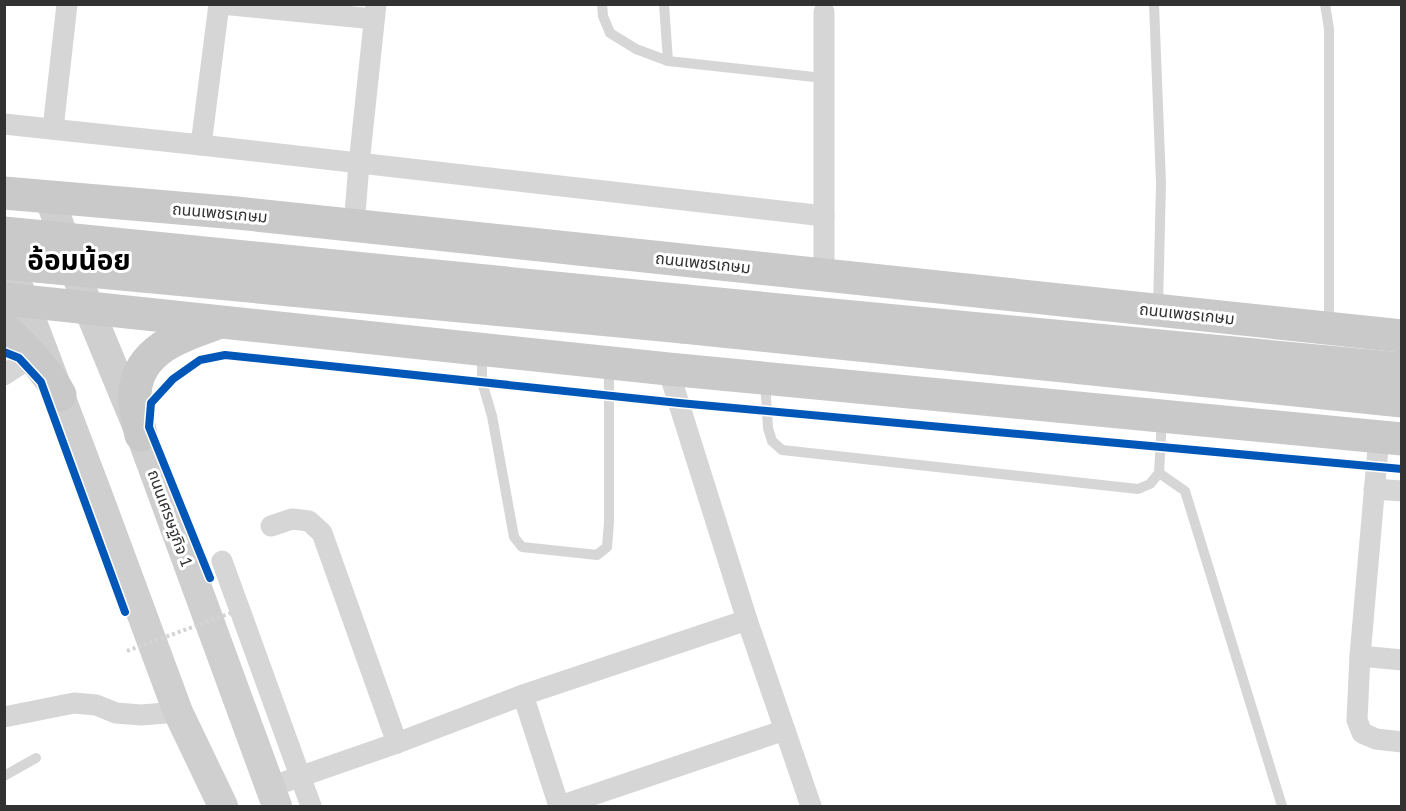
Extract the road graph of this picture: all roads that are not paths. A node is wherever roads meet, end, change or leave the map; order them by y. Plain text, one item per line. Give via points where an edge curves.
1 (67, 4) edge
2 (220, 4) edge
3 (602, 4) edge
4 (664, 4) edge
5 (1154, 4) edge
6 (1325, 4) edge
7 (375, 12) edge
8 (824, 12) dead end
9 (668, 61) junction
10 (823, 78) junction
11 (4, 124) edge
12 (53, 129) junction
13 (201, 145) junction
14 (359, 164) junction
15 (4, 193) edge
16 (49, 196) junction
17 (824, 216) junction
18 (354, 226) junction
19 (4, 233) edge
20 (4, 253) edge
21 (4, 263) edge
22 (824, 274) junction
23 (14, 300) edge
24 (88, 307) junction
25 (1158, 310) junction
26 (685, 314) junction
27 (219, 322) junction
28 (1329, 328) junction
29 (4, 329) edge
30 (1398, 332) edge
31 (482, 350) junction
32 (31, 357) junction
33 (609, 363) junction
34 (668, 369) junction
35 (1401, 369) edge
36 (4, 375) edge
37 (765, 379) junction
38 (60, 395) junction
39 (1401, 401) edge
40 (1162, 416) junction
41 (141, 435) junction
42 (1390, 438) edge
43 (1159, 473) junction
44 (1374, 489) junction
45 (1401, 491) edge
46 (271, 526) dead end
47 (222, 561) dead end
48 (747, 620) junction
49 (1360, 656) junction
50 (1401, 660) edge
51 (523, 695) junction
52 (178, 712) junction
53 (4, 717) edge
54 (785, 730) junction
55 (1401, 742) edge
56 (397, 743) junction
57 (36, 758) dead end
58 (4, 776) edge
59 (301, 777) junction
60 (274, 797) edge
61 (223, 807) edge
62 (311, 807) edge
63 (560, 807) edge
64 (811, 807) edge
65 (1282, 807) edge

1 - 12 street
2 - 7 street
2 - 13 street
3 - 9 lane via 610,33 636,49
4 - 9 lane
5 - 25 lane via 1161,183
6 - 28 lane via 1329,29
7 - 14 street
8 - 10 street
9 - 10 lane
10 - 17 street
11 - 12 street
12 - 13 street
13 - 14 street
14 - 17 street
14 - 18 street
15 - 16 main road, ถนนเพชรเกษม
16 - 18 main road, ถนนเพชรเกษม
16 - 24 main road, ถนนเศรษฐกิจ 1
17 - 22 street
18 - 22 main road, ถนนเพชรเกษม
19 - 26 main road, bridge
20 - 23 main road
21 - 26 main road, bridge
22 - 25 main road, ถนนเพชรเกษม
23 - 24 main road
23 - 38 main road
24 - 27 main road
24 - 41 main road, ถนนเศรษฐกิจ 1
25 - 28 main road, ถนนเพชรเกษม
26 - 35 main road
26 - 39 main road
27 - 31 main road
27 - 41 main road via 161,347 141,369 135,393
28 - 30 main road, ถนนเพชรเกษม
29 - 32 main road
31 - 33 main road
31 - 33 lane via 482,382 514,537 522,547 597,555 606,547 609,522
32 - 36 street
32 - 38 main road
33 - 34 main road
34 - 37 main road
34 - 48 street
37 - 40 main road
37 - 43 lane via 768,428 772,441 783,450 1138,489 1150,484
38 - 52 main road
40 - 42 main road
40 - 43 lane
41 - 60 main road, ถนนเศรษฐกิจ 1
42 - 44 street
43 - 65 lane via 1185,491
44 - 45 street
44 - 49 street
46 - 56 street via 292,519 309,521 321,533
47 - 59 street
48 - 51 street
48 - 54 street
49 - 50 street
49 - 55 street via 1357,720 1362,733
51 - 56 street
51 - 63 street
52 - 53 street via 124,714 74,703
52 - 61 main road
54 - 63 street
54 - 64 street
56 - 59 street
57 - 58 lane
59 - 60 street
59 - 62 street

